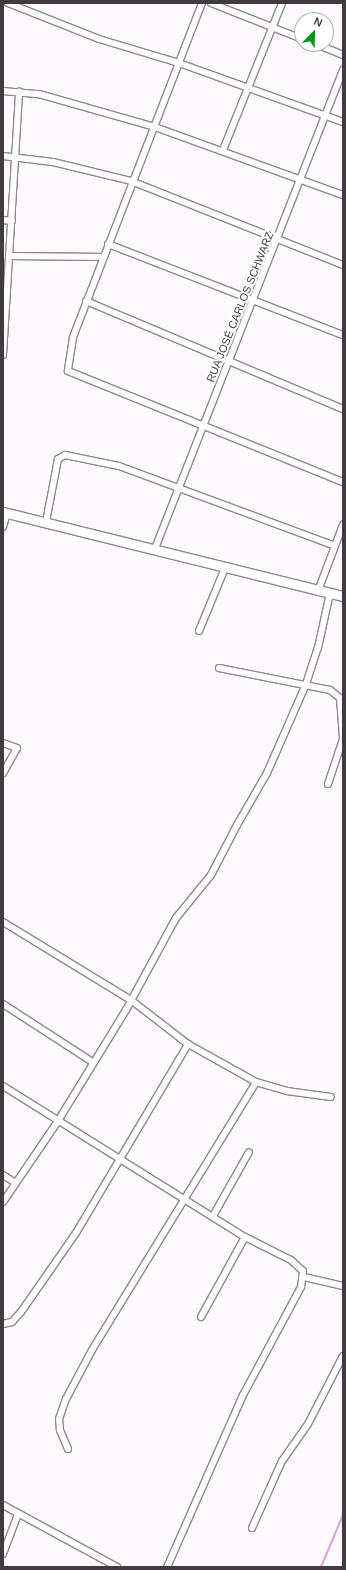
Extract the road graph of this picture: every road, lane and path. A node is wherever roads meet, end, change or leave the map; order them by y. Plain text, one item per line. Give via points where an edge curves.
1 (8, 3) edge
2 (202, 3) edge
3 (211, 3) edge
4 (282, 3) edge
5 (272, 27) junction
6 (294, 36) edge
7 (179, 63) junction
8 (343, 70) edge
9 (248, 88) junction
10 (3, 90) edge
11 (19, 91) junction
12 (326, 115) junction
13 (343, 122) edge
14 (155, 127) junction
15 (223, 150) junction
16 (3, 156) edge
17 (16, 157) junction
18 (301, 179) junction
19 (131, 181) junction
20 (343, 195) edge
21 (3, 220) edge
22 (12, 221) junction
23 (278, 239) junction
24 (108, 244) junction
25 (10, 256) junction
26 (103, 258) junction
27 (343, 265) edge
28 (254, 300) junction
29 (86, 301) junction
30 (343, 335) edge
31 (3, 346) edge
32 (3, 355) edge
33 (230, 362) junction
34 (343, 409) edge
35 (202, 424) junction
36 (343, 482) edge
37 (177, 487) junction
38 (5, 512) edge
39 (46, 522) junction
40 (343, 525) edge
41 (3, 527) edge
42 (335, 546) junction
43 (154, 551) junction
44 (225, 568) junction
45 (318, 591) junction
46 (330, 593) junction
47 (343, 596) edge
48 (199, 631) dead end
49 (219, 668) dead end
50 (306, 684) junction
51 (343, 738) edge
52 (3, 742) edge
53 (3, 773) edge
54 (328, 784) dead end
55 (3, 922) edge
56 (131, 1000) junction
57 (3, 1004) edge
58 (188, 1044) junction
59 (94, 1063) junction
60 (256, 1082) junction
61 (3, 1086) edge
62 (331, 1097) dead end
63 (58, 1122) junction
64 (249, 1152) dead end
65 (118, 1159) junction
66 (3, 1175) edge
67 (16, 1183) junction
68 (185, 1199) junction
69 (3, 1202) edge
70 (213, 1216) junction
71 (245, 1237) junction
72 (304, 1277) junction
73 (343, 1286) edge
74 (201, 1317) dead end
75 (3, 1324) edge
76 (343, 1356) edge
77 (68, 1449) dead end
78 (3, 1505) edge
79 (18, 1514) junction
80 (252, 1528) dead end
81 (3, 1554) edge
82 (117, 1567) edge
83 (167, 1567) edge

1 - 7 street via 99,39
2 - 7 street
3 - 5 street
4 - 5 street
5 - 6 street
5 - 9 street
7 - 9 street
7 - 14 street
8 - 12 street, RUA JOSÉ CARLOS SCHWARZ
9 - 12 street
9 - 15 street
10 - 11 street
11 - 14 street via 39,94
11 - 17 street
12 - 13 street
12 - 18 street, RUA JOSÉ CARLOS SCHWARZ
14 - 15 street
14 - 19 street
15 - 18 street
16 - 17 street
17 - 19 street via 53,162
17 - 22 street
18 - 20 street
18 - 23 street, RUA JOSÉ CARLOS SCHWARZ
19 - 23 street
19 - 24 street
21 - 22 street
22 - 25 street
23 - 27 street
23 - 28 street, RUA JOSÉ CARLOS SCHWARZ
24 - 26 street
24 - 28 street
25 - 26 street
25 - 31 street
26 - 29 street
28 - 30 street
28 - 33 street, RUA JOSÉ CARLOS SCHWARZ
29 - 33 street
29 - 35 street via 73,338 68,371
31 - 32 street
33 - 34 street
33 - 35 street, RUA JOSÉ CARLOS SCHWARZ
35 - 36 street
35 - 37 street, RUA JOSÉ CARLOS SCHWARZ
37 - 39 street via 99,460 60,456
37 - 42 street
37 - 43 street, RUA JOSÉ CARLOS SCHWARZ
38 - 39 main road
38 - 41 street
39 - 43 main road
40 - 42 street
42 - 45 street
43 - 44 main road
44 - 45 main road
44 - 48 street
45 - 46 main road
46 - 47 main road
46 - 50 street via 318,648
49 - 50 street
50 - 51 street via 337,694
50 - 56 street via 257,792 236,825 211,874 176,918
51 - 54 street
52 - 53 street via 17,748
55 - 56 street
56 - 58 street
56 - 59 street
57 - 59 street
58 - 60 street
58 - 65 street
59 - 63 street
60 - 62 street via 287,1091
60 - 68 street
61 - 63 street
63 - 65 street
63 - 67 street
64 - 70 street
65 - 68 street
65 - 75 street via 76,1233 21,1312 12,1322
66 - 67 street
67 - 69 street
68 - 70 street
68 - 77 street via 92,1350 61,1409 60,1430
70 - 71 street
71 - 72 street via 292,1260 299,1265
71 - 74 street
72 - 73 street
72 - 83 street via 243,1394
76 - 80 street via 308,1424 282,1460
78 - 79 street
79 - 81 street
79 - 82 street

